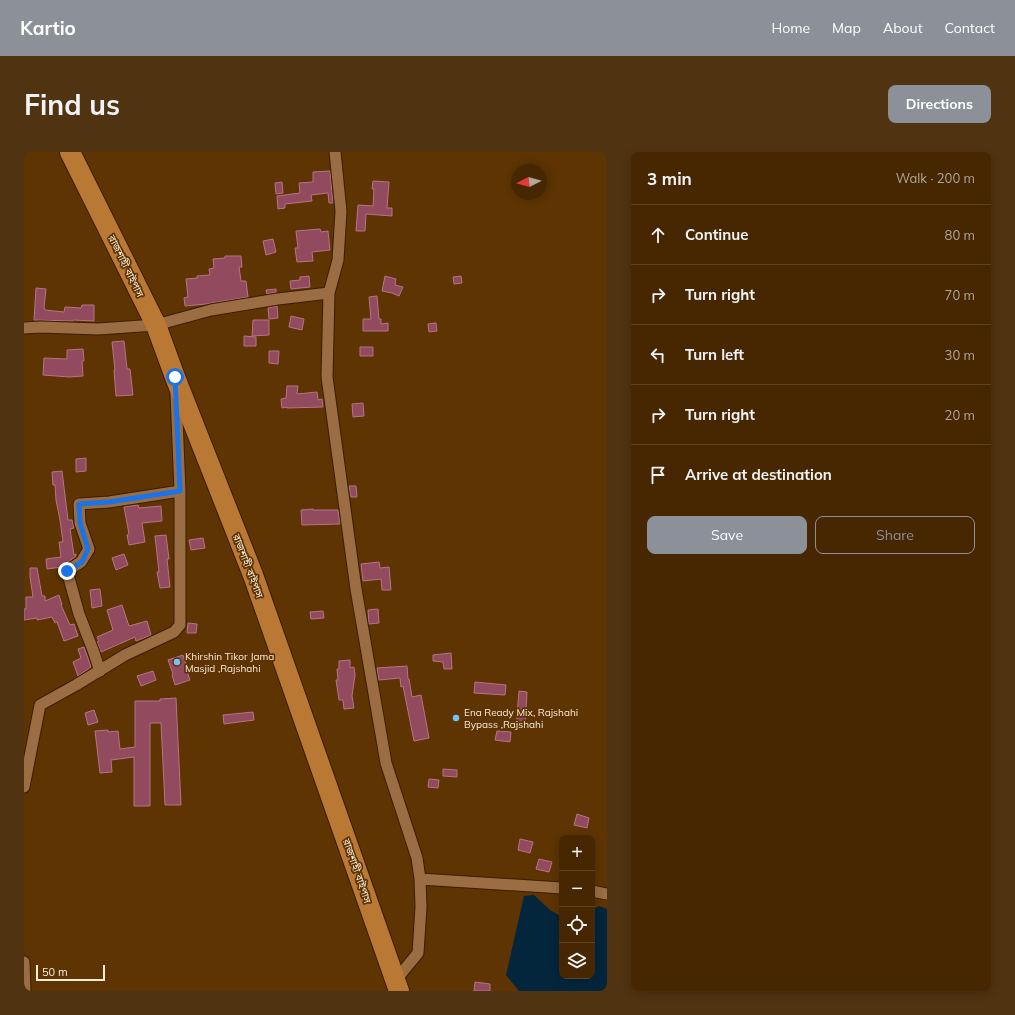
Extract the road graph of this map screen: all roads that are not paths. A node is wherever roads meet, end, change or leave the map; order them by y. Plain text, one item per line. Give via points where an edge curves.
1 (70, 152) edge
2 (335, 152) edge
3 (329, 293) junction
4 (156, 325) junction
5 (24, 328) edge
6 (175, 377) junction
7 (180, 491) junction
8 (100, 671) junction
9 (24, 787) edge
10 (420, 879) junction
11 (559, 888) edge
12 (595, 892) edge
13 (607, 894) edge
14 (24, 962) edge
15 (397, 986) edge
16 (25, 991) edge

1 - 4 highway, রাজশাহী বাইপাস
2 - 3 street via 341,211 338,260
3 - 4 street via 211,310
3 - 10 street via 327,377 356,589 386,763 417,858
4 - 5 street via 98,329
4 - 6 highway, রাজশাহী বাইপাস
6 - 7 street
6 - 15 highway, রাজশাহী বাইপাস via 252,575
7 - 8 street via 180,625 174,632 125,655
7 - 8 street via 79,504 80,523 88,549 82,562 67,571
8 - 9 street via 40,705
10 - 11 street
10 - 15 street via 418,953
12 - 13 street
14 - 16 street

